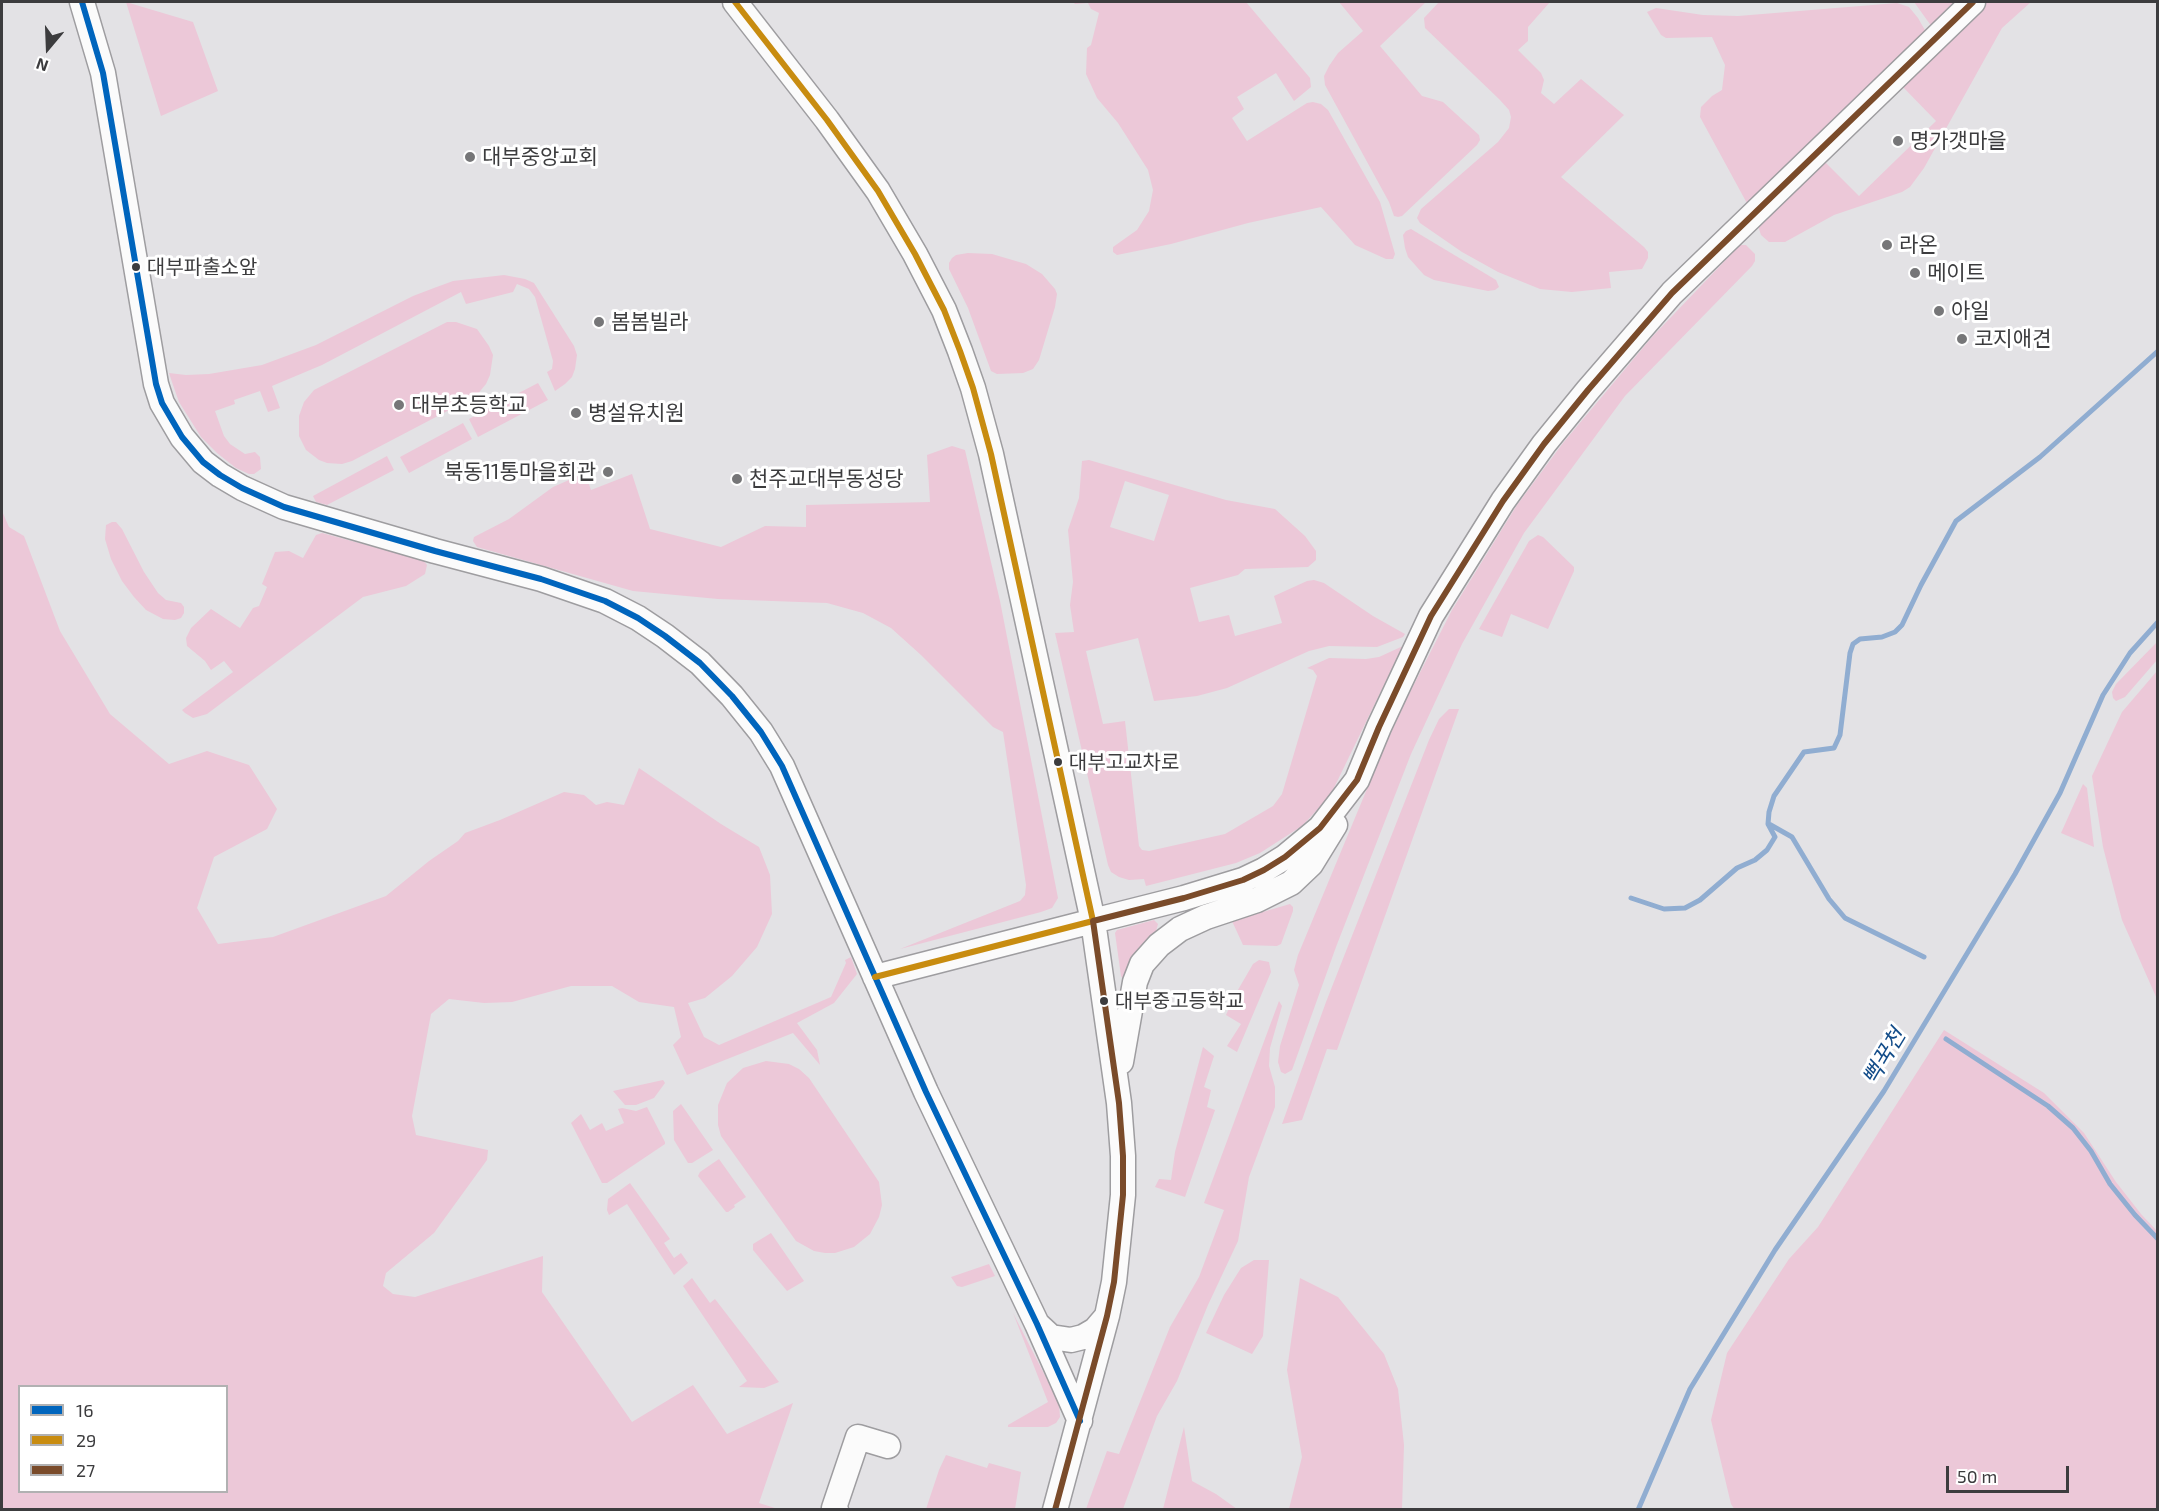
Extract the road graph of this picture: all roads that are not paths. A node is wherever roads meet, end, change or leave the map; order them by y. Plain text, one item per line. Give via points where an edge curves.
1 (82, 2) edge
2 (735, 2) edge
3 (1973, 2) edge
4 (1357, 780) junction
5 (1093, 921) junction
6 (875, 977) junction
7 (1117, 1085) junction
8 (1107, 1316) junction
9 (1037, 1324) junction
10 (1080, 1420) junction
11 (888, 1446) dead end
12 (836, 1509) edge
13 (1055, 1509) edge

1 - 6 street via 103,73 156,384 170,419 191,449 220,475 284,507 605,601 638,618 700,663 761,732 782,766
2 - 5 street via 878,191 944,310 960,351 991,454
3 - 4 street via 1672,293 1544,444 1431,616
4 - 5 street via 1320,828 1264,870 1184,898
4 - 7 street via 1328,839 1311,864 1291,883 1180,929 1142,964 1135,982
5 - 6 street
5 - 7 street
6 - 9 street
7 - 8 street via 1123,1195
8 - 9 street via 1095,1330 1071,1340 1051,1336
8 - 10 street
9 - 10 street
10 - 13 street
11 - 12 street via 858,1437

